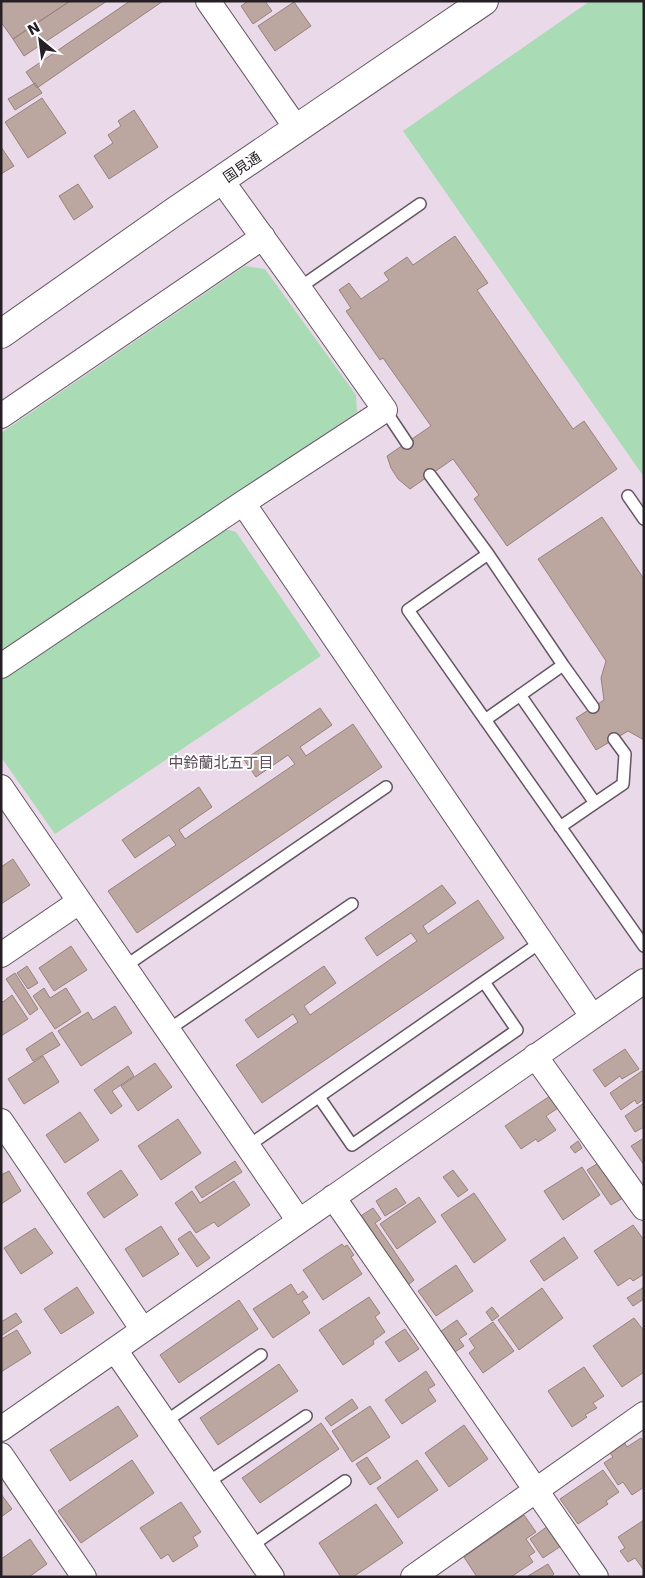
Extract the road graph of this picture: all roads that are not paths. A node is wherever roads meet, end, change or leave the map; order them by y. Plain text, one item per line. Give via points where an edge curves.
1 (208, 1) edge
2 (484, 1) edge
3 (297, 129) junction
4 (222, 180) junction
5 (420, 204) dead end
6 (263, 237) junction
7 (299, 288) junction
8 (1, 334) edge
9 (384, 410) junction
10 (1, 416) edge
11 (407, 442) dead end
12 (430, 475) dead end
13 (628, 496) dead end
14 (243, 503) junction
15 (644, 519) edge
16 (488, 554) junction
17 (563, 665) junction
18 (1, 666) edge
19 (520, 695) junction
20 (593, 707) dead end
21 (485, 720) junction
22 (614, 739) dead end
23 (1, 787) edge
24 (386, 787) dead end
25 (595, 803) junction
26 (560, 827) junction
27 (79, 902) junction
28 (352, 904) dead end
29 (541, 942) junction
30 (644, 946) edge
31 (1, 955) edge
32 (124, 967) junction
33 (644, 981) edge
34 (484, 982) junction
35 (592, 1016) junction
36 (168, 1030) junction
37 (535, 1056) junction
38 (319, 1097) junction
39 (1, 1121) edge
40 (248, 1146) junction
41 (333, 1197) junction
42 (644, 1208) edge
43 (300, 1221) junction
44 (143, 1330) junction
45 (115, 1350) junction
46 (261, 1355) dead end
47 (644, 1414) edge
48 (306, 1416) dead end
49 (165, 1422) junction
50 (1, 1429) edge
51 (1, 1455) edge
52 (344, 1481) dead end
53 (207, 1483) junction
54 (536, 1491) junction
55 (250, 1546) junction
56 (84, 1577) edge
57 (272, 1577) edge
58 (413, 1577) edge
59 (596, 1577) edge

1 - 3 street
2 - 3 street, 国見通
3 - 4 street, 国見通
4 - 6 street
4 - 8 street, 国見通
5 - 7 lane
6 - 7 street
6 - 10 street
7 - 9 street
9 - 11 lane
9 - 14 street
12 - 16 lane
13 - 15 lane
14 - 18 street
14 - 29 street
16 - 17 lane
16 - 21 lane via 408,610
17 - 19 lane
17 - 20 lane
19 - 21 lane
19 - 25 lane
21 - 26 lane
22 - 25 lane via 625,754 623,784
23 - 27 street
24 - 32 lane
25 - 26 lane
26 - 30 lane
27 - 31 street
27 - 32 street
28 - 36 lane
29 - 34 lane
29 - 35 street
32 - 36 street
33 - 35 street
34 - 38 lane
34 - 38 lane via 517,1030 406,1108 352,1145
35 - 37 street
36 - 40 street
37 - 41 street
37 - 42 street
38 - 40 lane
39 - 44 street
40 - 43 street
41 - 43 street
41 - 54 street
43 - 44 street
44 - 45 street
45 - 49 street
45 - 50 street
46 - 49 lane
47 - 54 street
48 - 53 lane
49 - 53 street
51 - 56 street
52 - 55 lane
53 - 55 street
54 - 58 street
54 - 59 street
55 - 57 street

